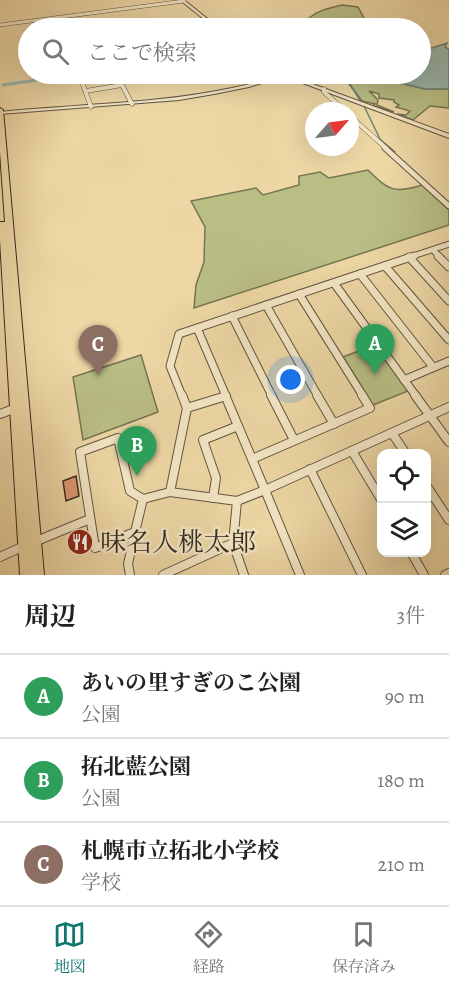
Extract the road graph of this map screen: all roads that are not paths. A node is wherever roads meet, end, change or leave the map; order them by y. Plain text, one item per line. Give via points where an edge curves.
1 (183, 0) edge
2 (157, 4) junction
3 (162, 10) dead end
4 (58, 18) edge
5 (204, 18) edge
6 (18, 23) edge
7 (0, 25) edge
8 (83, 84) edge
9 (254, 84) edge
10 (310, 84) edge
11 (324, 89) junction
12 (86, 91) junction
13 (335, 102) edge
14 (132, 104) junction
15 (91, 107) junction
16 (0, 112) edge
17 (359, 124) edge
18 (449, 135) edge
19 (2, 160) edge
20 (0, 183) edge
21 (449, 206) edge
22 (1, 215) edge
23 (5, 236) edge
24 (449, 244) edge
25 (432, 250) junction
26 (409, 258) junction
27 (385, 266) junction
28 (449, 267) edge
29 (360, 274) junction
30 (333, 283) junction
31 (299, 294) junction
32 (8, 300) edge
33 (449, 301) edge
34 (266, 305) junction
35 (232, 316) junction
36 (197, 328) junction
37 (449, 340) edge
38 (449, 361) edge
39 (433, 367) junction
40 (404, 380) junction
41 (226, 396) junction
42 (449, 407) edge
43 (16, 408) junction
44 (187, 408) junction
45 (0, 414) edge
46 (430, 416) junction
47 (334, 424) junction
48 (238, 426) junction
49 (392, 433) junction
50 (294, 440) junction
51 (449, 442) edge
52 (403, 449) edge
53 (352, 451) junction
54 (252, 459) junction
55 (310, 469) junction
56 (265, 490) junction
57 (170, 492) junction
58 (431, 493) edge
59 (377, 494) edge
60 (213, 498) junction
61 (142, 499) junction
62 (237, 501) junction
63 (90, 519) junction
64 (449, 520) edge
65 (135, 532) junction
66 (233, 543) junction
67 (30, 544) junction
68 (0, 557) edge
69 (414, 557) edge
70 (185, 570) edge
71 (449, 573) edge
72 (27, 575) edge
73 (37, 575) edge
74 (130, 575) edge
75 (163, 575) edge
76 (244, 575) edge
77 (300, 575) edge
78 (362, 575) edge
79 (424, 575) edge
80 (445, 575) edge

1 - 2 street
1 - 5 street
2 - 3 street
2 - 4 street
6 - 7 street
8 - 12 street
9 - 14 street via 233,91
10 - 11 street
11 - 13 street
11 - 18 street
12 - 14 street via 122,85
12 - 15 street
14 - 15 street
15 - 16 street
16 - 19 main road
17 - 21 street
19 - 23 main road
20 - 22 main road
22 - 23 main road
23 - 32 main road
24 - 25 street
25 - 26 street
25 - 28 street
26 - 27 street
26 - 33 street
27 - 29 street
27 - 37 street
29 - 30 street
29 - 39 street
30 - 31 street
30 - 40 street
31 - 34 street
31 - 47 street via 370,408
32 - 43 main road
32 - 67 main road
34 - 35 street
34 - 47 street
35 - 36 street
35 - 50 street
36 - 41 street
36 - 44 street via 179,334 170,366
38 - 39 street
39 - 40 street
40 - 46 street
41 - 44 street
41 - 48 street
42 - 46 street
43 - 45 street
43 - 67 main road
44 - 57 street
46 - 49 street
46 - 51 street
47 - 50 street
48 - 54 street
48 - 60 street via 203,440 216,478
49 - 52 street
49 - 53 street
50 - 54 street
53 - 55 street
53 - 59 street
54 - 56 street
55 - 56 street
55 - 78 street
56 - 62 street
56 - 77 street
57 - 60 street
57 - 61 street
58 - 64 street
60 - 62 street
61 - 63 street via 130,491 118,438 80,452
61 - 65 street
62 - 66 street
63 - 65 street via 95,548
63 - 67 street
65 - 74 street via 128,564
66 - 70 street
66 - 76 street
67 - 68 street
67 - 72 main road
67 - 73 main road
69 - 79 street
70 - 75 street
71 - 80 street

